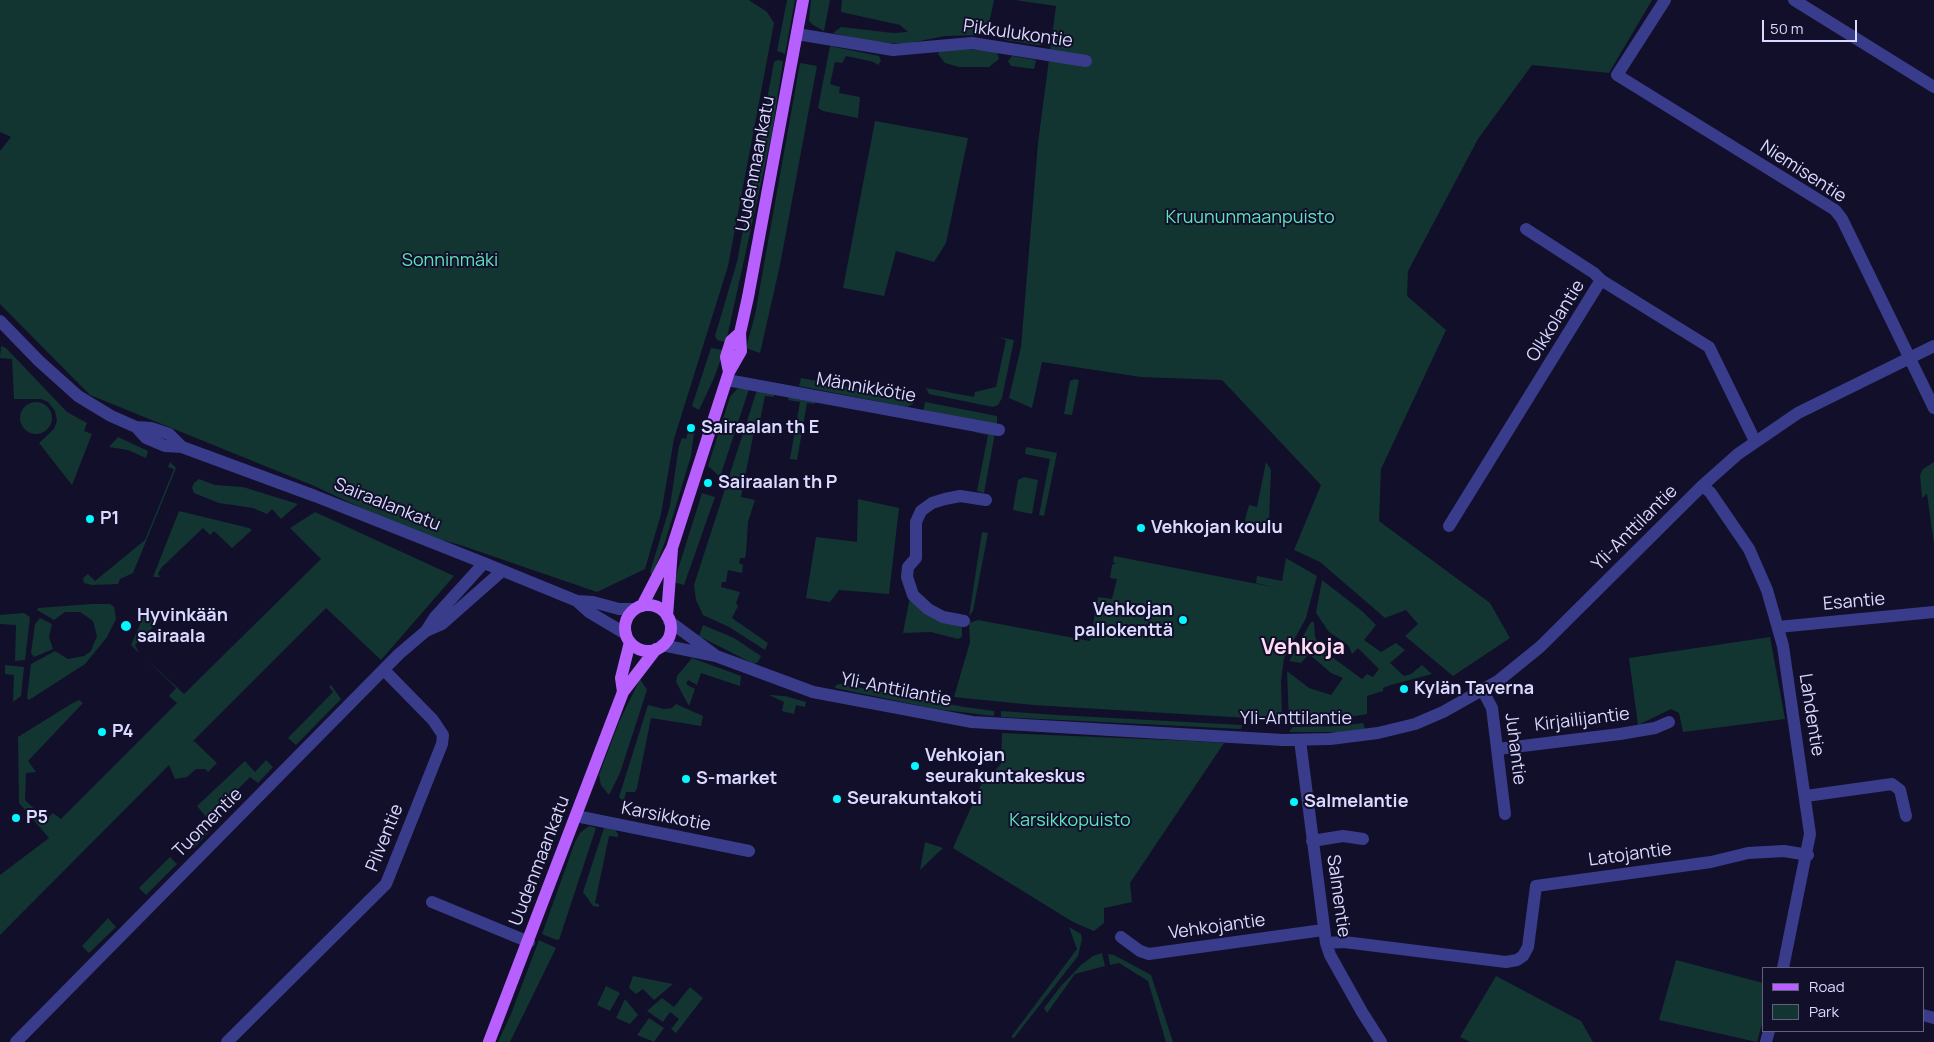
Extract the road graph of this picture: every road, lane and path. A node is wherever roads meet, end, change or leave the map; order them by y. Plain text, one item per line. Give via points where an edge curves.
1 (803, 0) edge
2 (1665, 0) edge
3 (1794, 0) edge
4 (797, 34) junction
5 (1086, 61) dead end
6 (1934, 87) edge
7 (1526, 229) dead end
8 (1602, 280) junction
9 (0, 322) edge
10 (1934, 346) edge
11 (1910, 357) junction
12 (728, 376) junction
13 (1934, 408) edge
14 (999, 430) dead end
15 (1755, 441) junction
16 (1702, 486) junction
17 (986, 500) dead end
18 (1450, 526) dead end
19 (672, 548) junction
20 (484, 563) junction
21 (502, 571) junction
22 (577, 602) junction
23 (638, 607) junction
24 (1934, 612) edge
25 (668, 619) junction
26 (964, 621) dead end
27 (1778, 627) junction
28 (426, 631) junction
29 (628, 638) junction
30 (659, 647) junction
31 (716, 656) junction
32 (384, 670) junction
33 (1483, 691) junction
34 (623, 692) junction
35 (1670, 722) dead end
36 (1300, 740) junction
37 (1498, 749) junction
38 (1806, 796) junction
39 (1505, 814) dead end
40 (576, 816) junction
41 (1906, 816) dead end
42 (1363, 839) dead end
43 (1312, 841) junction
44 (749, 851) dead end
45 (1808, 856) junction
46 (432, 902) dead end
47 (1323, 930) junction
48 (1121, 936) dead end
49 (529, 942) junction
50 (1326, 943) junction
51 (1783, 967) edge
52 (16, 1042) edge
53 (227, 1042) edge
54 (490, 1042) edge
55 (1382, 1042) edge

1 - 4 main road, Uudenmaankatu
2 - 11 street, Niemisentie via 1617,75 1835,210
3 - 6 street
4 - 5 street, Pikkulukontie via 893,50 972,43
4 - 12 main road, Uudenmaankatu via 740,333 731,341 726,356
7 - 8 street
8 - 15 street, Olkkolantie via 1709,347
8 - 18 street, Olkkolantie
9 - 20 street, Sairaalankatu via 78,396 136,427 146,438 165,446 182,447 315,496
10 - 11 street, Yli-Anttilantie
11 - 13 street, Niemisentie
11 - 15 street, Yli-Anttilantie via 1798,414
12 - 14 street, Männikkötie
12 - 19 main road, Uudenmaankatu
15 - 16 street, Yli-Anttilantie
16 - 27 street, Lahdentie via 1710,492 1749,549 1767,590
16 - 33 street, Yli-Anttilantie via 1540,647
17 - 26 street via 960,496 932,503 921,511 916,522 916,558 908,567 907,576 913,595 943,617
19 - 23 main road, Uudenmaankatu
19 - 25 main road, Uudenmaankatu
20 - 21 street, Sairaalankatu
20 - 28 street, Tuomentie
21 - 22 street, Sairaalankatu
21 - 28 street, Tuomentie via 442,624
22 - 23 street, Sairaalankatu via 593,602 619,609
22 - 29 street, Sairaalankatu
23 - 25 main road via 656,607
23 - 29 main road via 626,620
24 - 27 street, Esantie
25 - 30 main road via 669,634
25 - 31 street, Yli-Anttilantie
27 - 38 street, Lahdentie
28 - 32 street, Tuomentie
29 - 30 main road via 642,650
29 - 34 main road, Uudenmaankatu via 621,678
30 - 31 street, Yli-Anttilantie
30 - 34 main road, Uudenmaankatu
31 - 36 street, Yli-Anttilantie via 813,692 972,722
32 - 52 street, Tuomentie
32 - 53 street, Pilventie via 434,720 443,735 386,884
33 - 36 street, Yli-Anttilantie via 1443,712 1397,729 1354,737
33 - 37 street, Juhantie via 1492,708
34 - 40 main road, Uudenmaankatu
35 - 37 street, Kirjailijantie via 1655,728
36 - 43 street, Salmentie
37 - 39 street, Juhantie
38 - 41 street via 1892,784 1900,790
38 - 45 street, Lahdentie via 1810,834
40 - 44 street, Karsikkotie
40 - 49 main road, Uudenmaankatu
42 - 43 street via 1343,836
43 - 47 street, Salmentie
45 - 50 street, Latojantie via 1784,851 1748,853 1711,862 1536,886 1528,947 1524,956 1506,962 1344,942
45 - 51 street, Lahdentie
46 - 49 street
47 - 48 street, Vehkojantie via 1149,954
47 - 50 street, Salmentie
49 - 54 main road, Uudenmaankatu
50 - 55 street, Salmentie via 1362,1012

